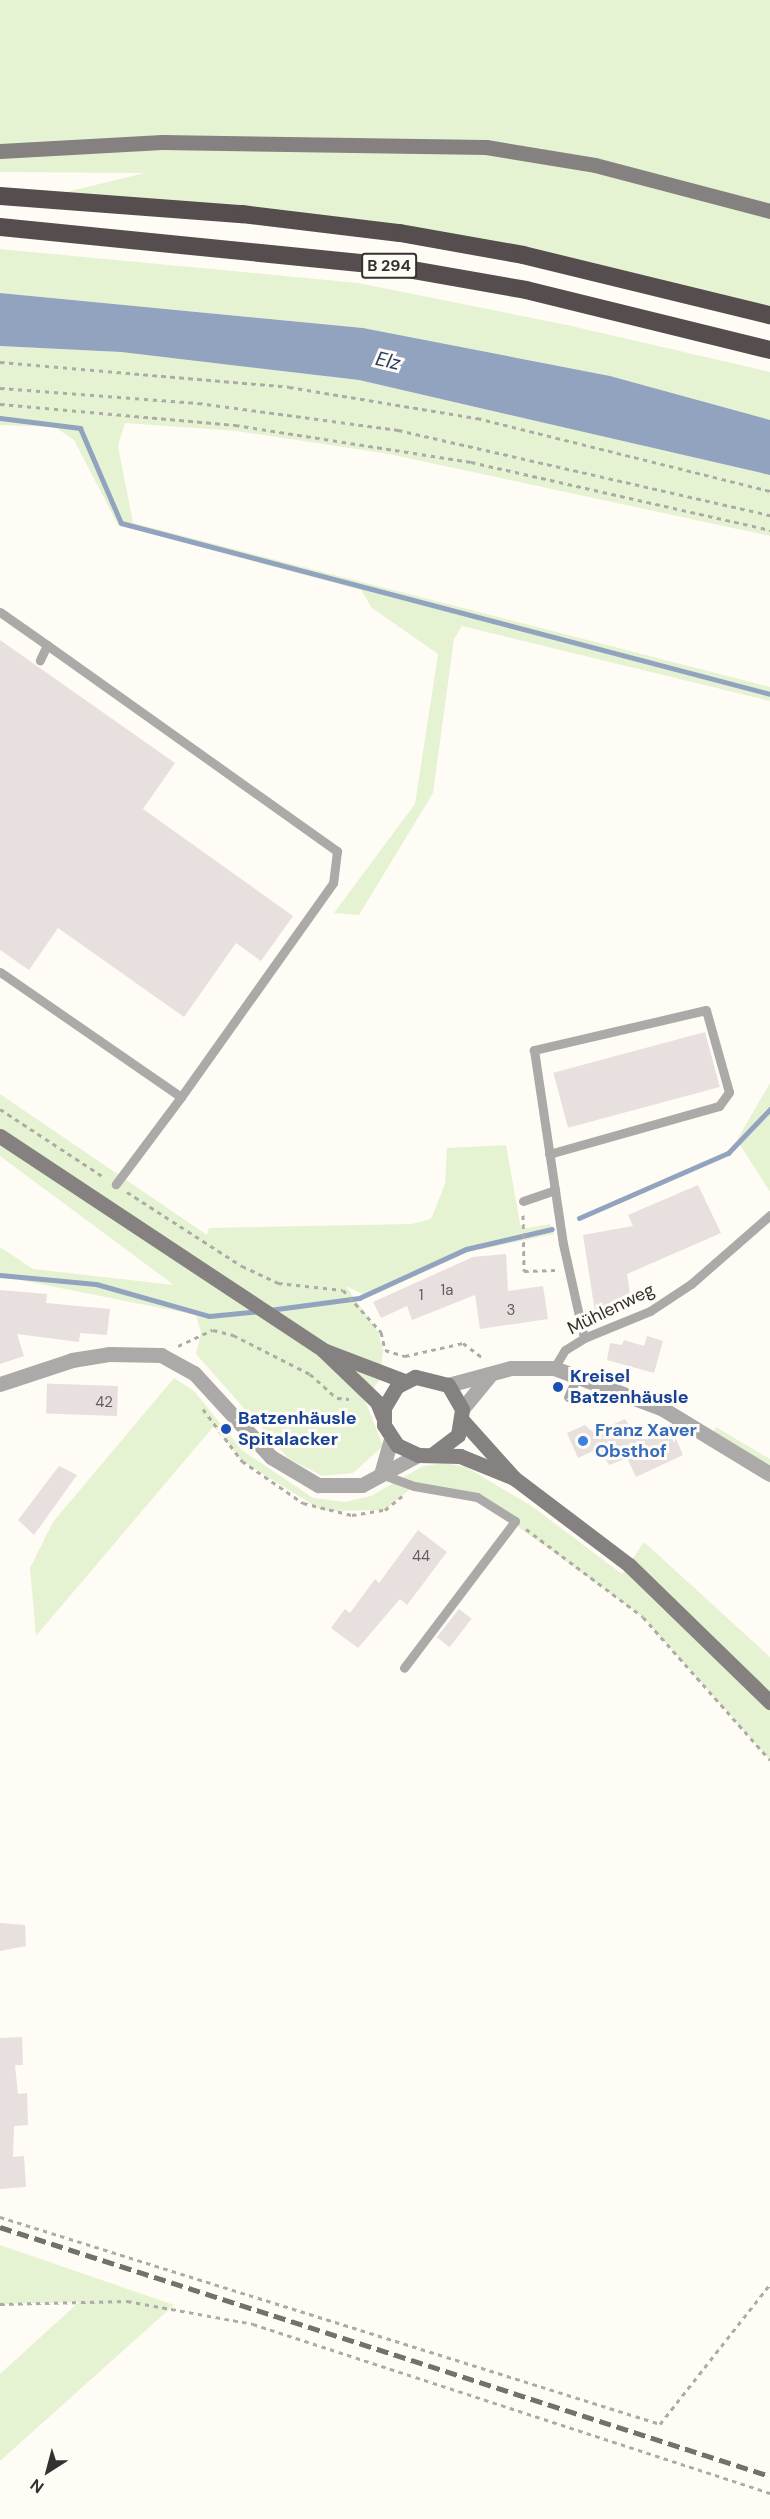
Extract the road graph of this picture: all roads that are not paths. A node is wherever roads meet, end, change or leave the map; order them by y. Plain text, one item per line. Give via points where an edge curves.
1 (0, 151) edge
2 (0, 196) edge
3 (770, 211) edge
4 (0, 227) edge
5 (770, 315) edge
6 (770, 350) edge
7 (0, 612) edge
8 (47, 645) junction
9 (40, 660) dead end
10 (0, 972) edge
11 (181, 1096) junction
12 (0, 1136) edge
13 (549, 1154) junction
14 (116, 1184) road end
15 (555, 1190) junction
16 (523, 1202) dead end
17 (770, 1215) edge
18 (584, 1338) junction
19 (323, 1350) junction
20 (554, 1368) junction
21 (493, 1374) junction
22 (578, 1375) junction
23 (404, 1381) junction
24 (0, 1384) edge
25 (448, 1385) junction
26 (568, 1397) dead end
27 (462, 1415) junction
28 (383, 1417) junction
29 (391, 1439) junction
30 (425, 1455) junction
31 (381, 1474) junction
32 (770, 1474) edge
33 (514, 1478) junction
34 (404, 1668) dead end
35 (770, 1702) edge

1 - 3 main road via 162,142 486,147 595,165
2 - 5 highway, B 294 via 242,214 400,233 534,258
4 - 6 highway, B 294 via 390,266 526,290
7 - 8 lane
8 - 9 lane
8 - 11 lane via 337,851 333,883
10 - 11 lane
11 - 14 lane
12 - 19 main road via 219,1285
13 - 13 lane via 719,1106 729,1092 706,1010 534,1050
13 - 15 lane
15 - 16 lane
15 - 18 lane
17 - 18 lane, Mühlenweg via 691,1284 650,1311
18 - 20 lane, Mühlenweg via 566,1350
19 - 23 main road via 351,1357
19 - 28 main road via 362,1388
20 - 21 street
20 - 22 street
21 - 25 street
21 - 27 street
22 - 26 lane
22 - 32 street via 663,1408
23 - 25 main road via 427,1376
23 - 28 main road via 391,1392
24 - 31 street via 72,1360 109,1354 161,1355 194,1373 294,1474 344,1489
25 - 27 main road
27 - 30 main road via 453,1442
27 - 33 main road
28 - 29 main road
29 - 30 main road
29 - 31 street
30 - 31 street
30 - 33 main road via 460,1456
31 - 34 lane via 414,1486 477,1497 515,1521
33 - 35 main road via 629,1565

